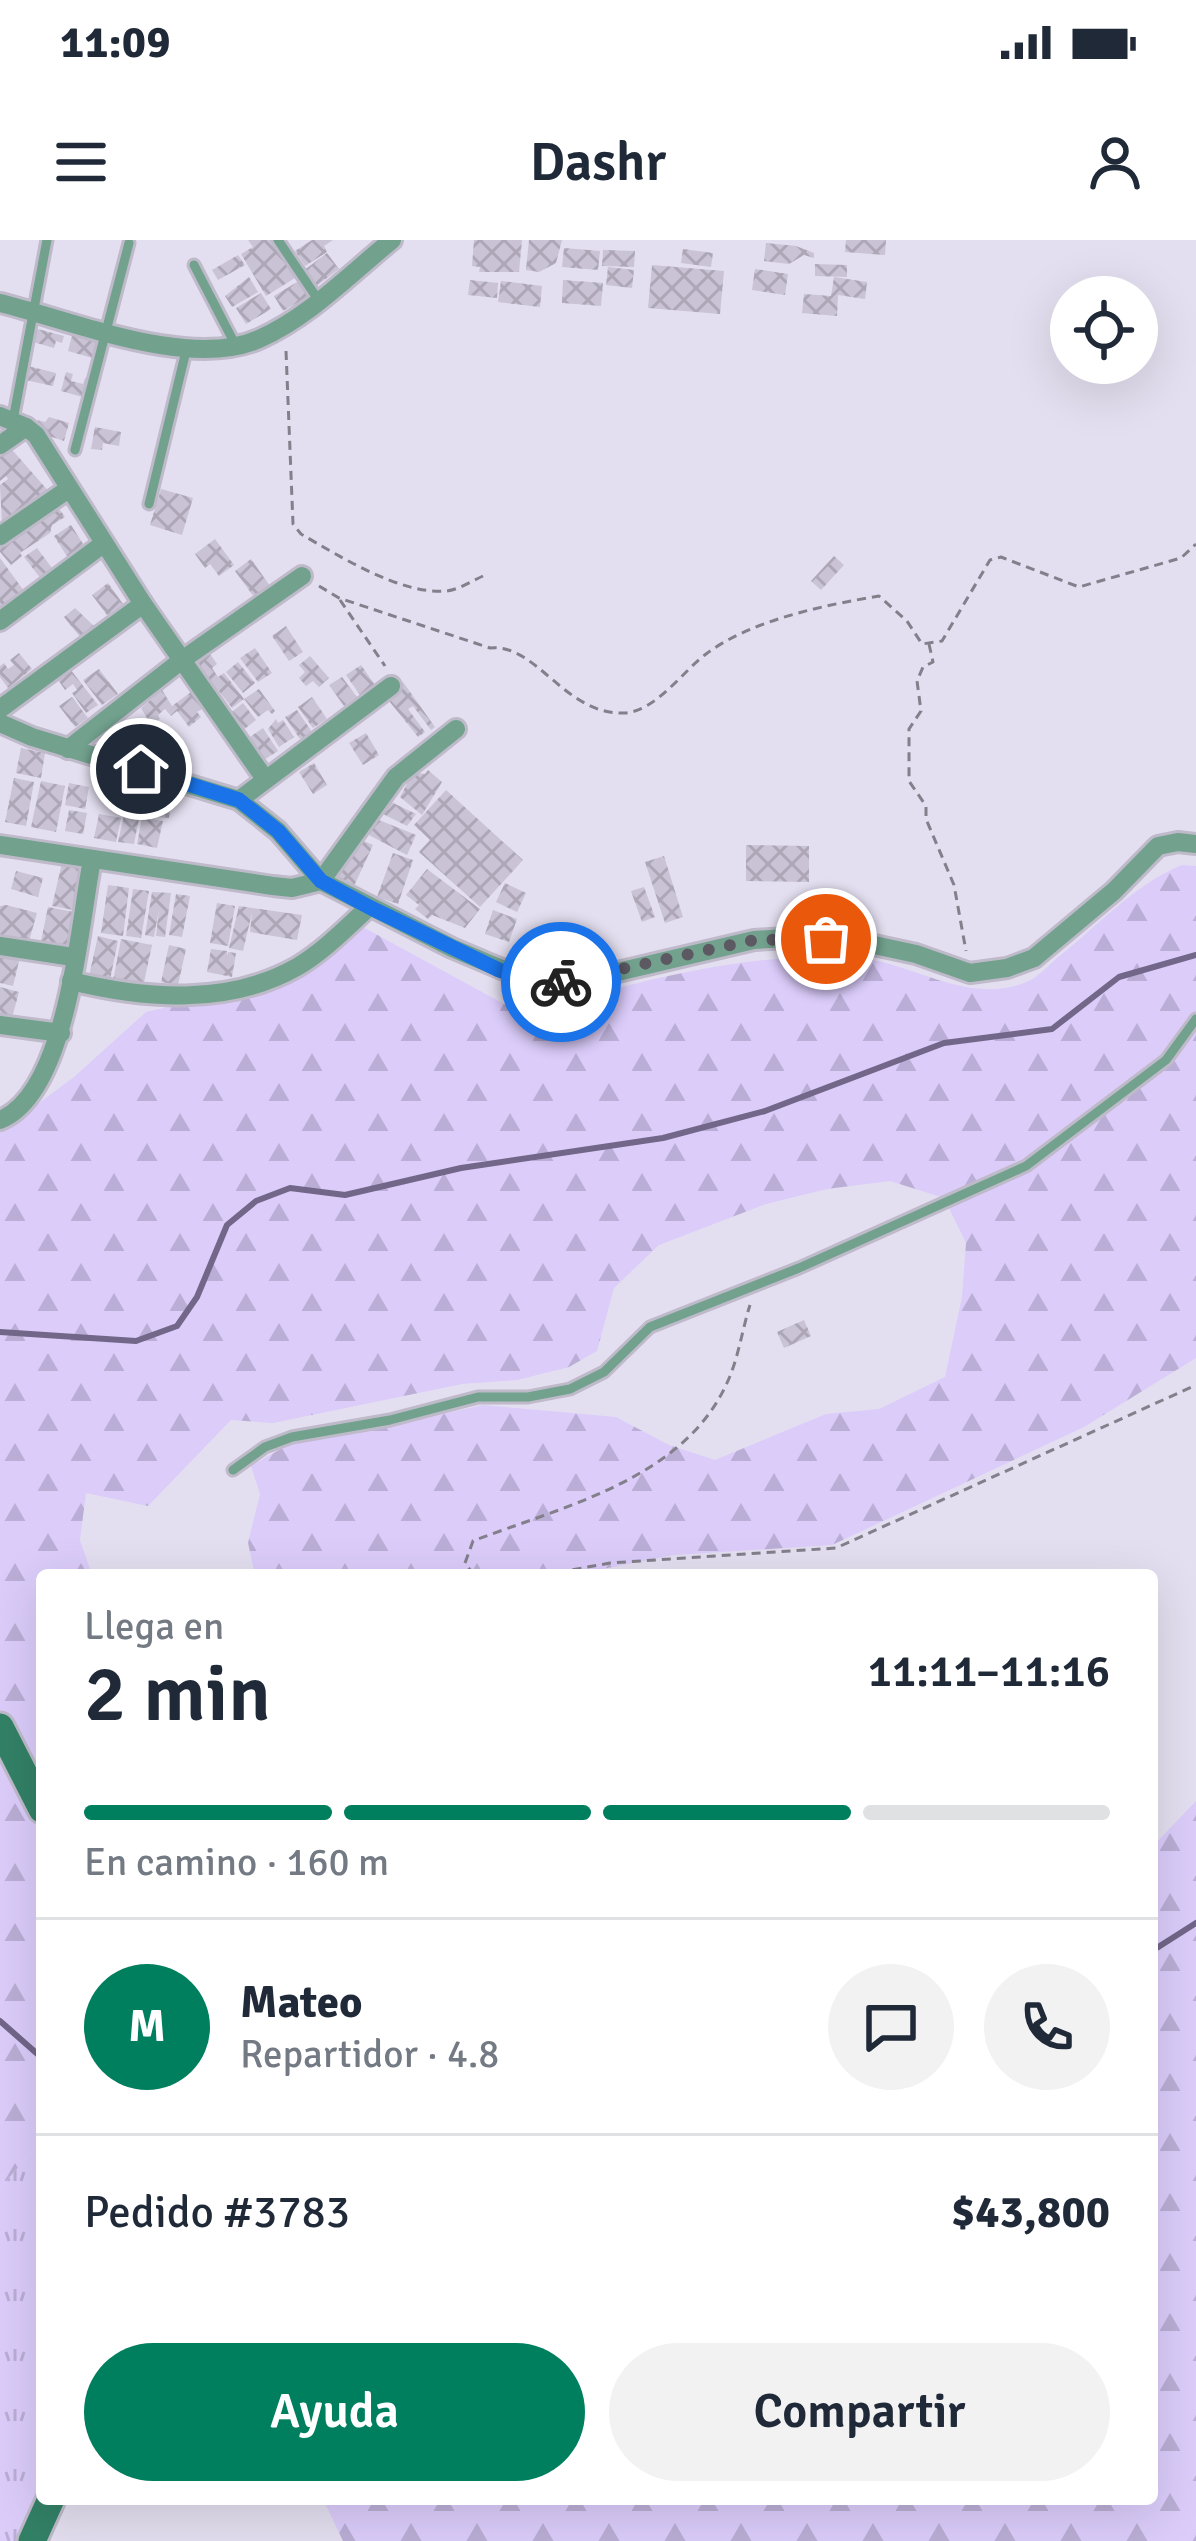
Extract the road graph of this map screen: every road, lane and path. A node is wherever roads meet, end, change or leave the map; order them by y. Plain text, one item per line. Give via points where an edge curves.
1 (47, 240) edge
2 (278, 240) edge
3 (391, 240) edge
4 (129, 243) edge
5 (194, 266) dead end
6 (319, 301) junction
7 (0, 303) edge
8 (31, 311) junction
9 (285, 325) junction
10 (105, 331) junction
11 (237, 348) junction
12 (186, 351) junction
13 (13, 421) edge
14 (0, 445) edge
15 (75, 449) dead end
16 (68, 490) junction
17 (148, 504) dead end
18 (0, 536) edge
19 (103, 544) junction
20 (1196, 544) edge
21 (302, 576) joint
22 (483, 576) dead end
23 (339, 598) junction
24 (143, 604) junction
25 (0, 621) edge
26 (929, 643) junction
27 (182, 661) junction
28 (391, 686) joint
29 (0, 709) edge
30 (0, 723) edge
31 (456, 730) dead end
32 (68, 748) junction
33 (265, 779) junction
34 (239, 800) junction
35 (1196, 844) edge
36 (0, 845) edge
37 (92, 860) junction
38 (321, 881) junction
39 (369, 907) junction
40 (0, 946) edge
41 (74, 958) junction
42 (970, 973) junction
43 (71, 982) junction
44 (1196, 1019) edge
45 (0, 1025) edge
46 (61, 1033) junction
47 (0, 1120) edge
48 (755, 1286) junction
49 (1196, 1384) edge
50 (232, 1470) dead end
51 (470, 1569) edge
52 (576, 1569) edge
53 (0, 1727) edge
54 (36, 1797) edge
55 (48, 2505) edge
56 (32, 2541) edge

1 - 8 lane
2 - 6 lane
3 - 6 street
4 - 10 lane
5 - 11 lane
6 - 9 street
7 - 8 street
8 - 10 street
8 - 13 lane
9 - 11 street
9 - 22 path via 293,524 347,561 416,586 448,591
10 - 12 street
10 - 15 lane
11 - 12 street
12 - 17 lane
13 - 14 street
13 - 16 street via 45,449
16 - 18 street
16 - 19 street
19 - 24 street
19 - 25 street
20 - 26 path via 1181,558 1079,587 1001,556 990,560 942,641
21 - 23 path
21 - 27 street
23 - 26 path via 519,652 580,704 628,713 709,651 780,618 844,602 879,596
23 - 28 path via 393,677
24 - 27 street
24 - 29 street
26 - 42 path via 933,662 917,681 921,711 909,730 906,763 954,885
27 - 32 street
27 - 33 street
28 - 33 street
30 - 32 street
31 - 38 street via 396,777
32 - 34 street
33 - 34 street
34 - 38 street
35 - 42 street via 1158,846 1034,958
36 - 37 street
37 - 38 street via 292,888
37 - 41 street
38 - 39 street
39 - 42 street via 528,980 609,974 754,940 802,937 872,945
39 - 43 street via 297,967 260,983 169,998
40 - 41 street
41 - 43 street
43 - 46 street
44 - 48 lane via 1166,1060 1026,1166
45 - 46 street
46 - 47 street via 36,1089
48 - 50 lane via 650,1327 604,1372 570,1389 478,1397 292,1437
48 - 51 path via 726,1385 682,1441 616,1485 473,1541
49 - 52 path via 836,1548
53 - 54 main road
55 - 56 main road

